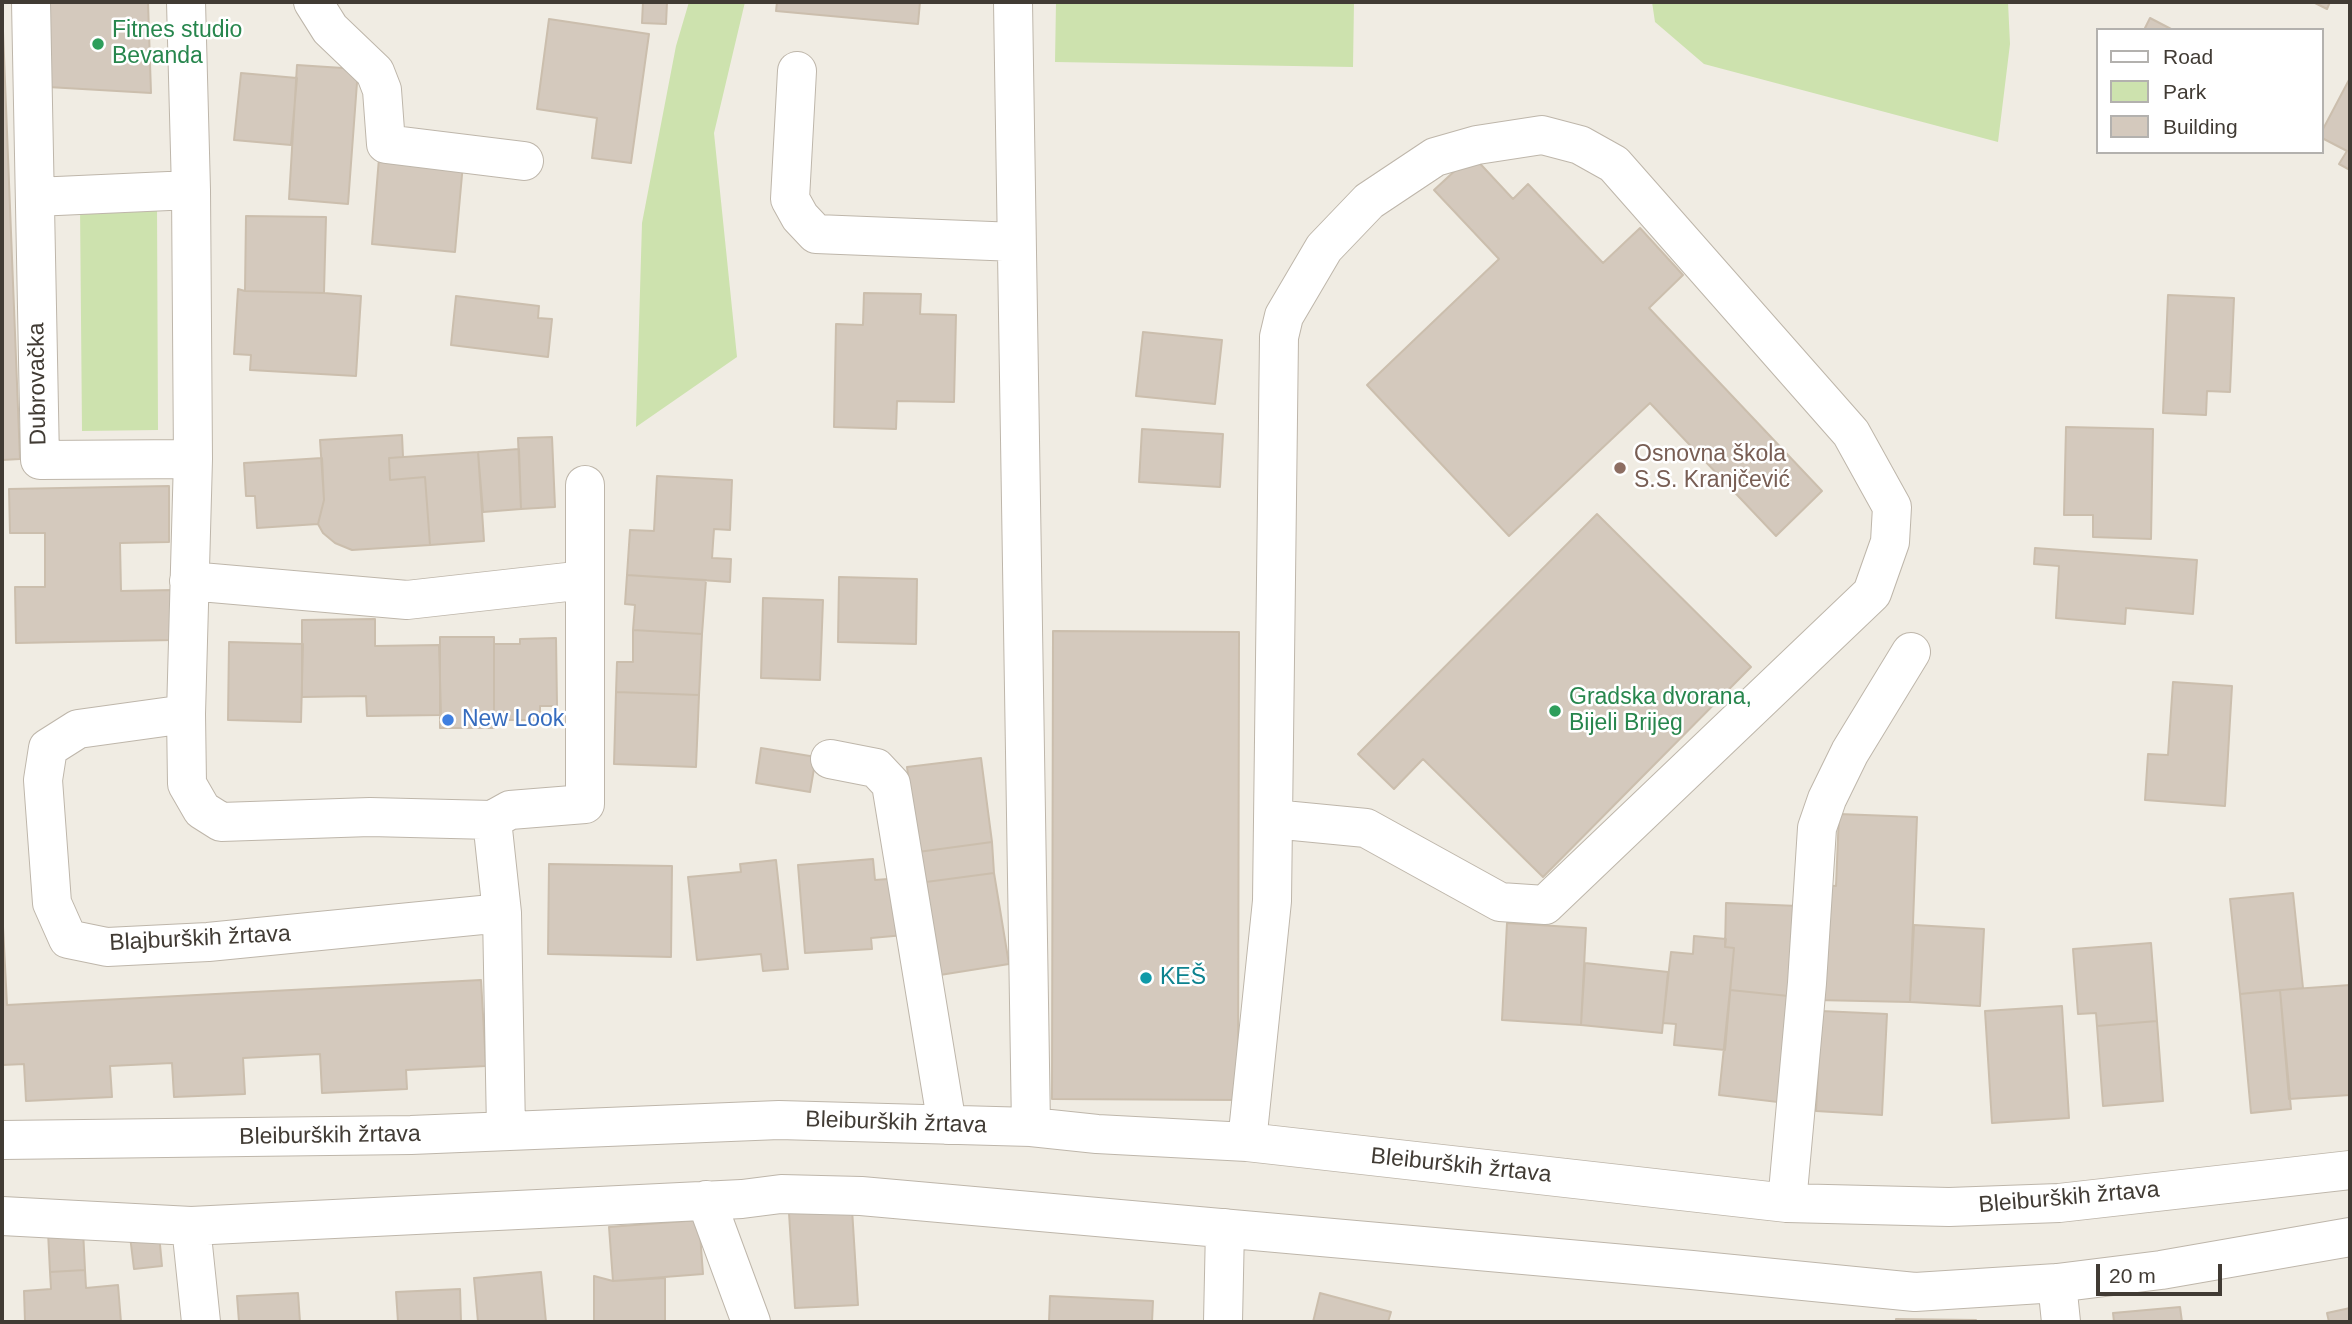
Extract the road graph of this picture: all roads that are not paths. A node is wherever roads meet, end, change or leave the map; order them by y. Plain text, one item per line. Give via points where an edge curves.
1 (31, 2) edge
2 (187, 2) edge
3 (313, 2) edge
4 (1013, 2) edge
5 (797, 71) dead end
6 (524, 161) dead end
7 (191, 190) junction
8 (35, 197) junction
9 (1016, 242) junction
10 (193, 459) junction
11 (585, 485) dead end
12 (585, 580) junction
13 (189, 581) junction
14 (1911, 652) dead end
15 (186, 714) junction
16 (830, 759) dead end
17 (1273, 819) junction
18 (492, 820) junction
19 (502, 913) junction
20 (947, 1125) junction
21 (1031, 1127) junction
22 (506, 1130) junction
23 (2, 1140) edge
24 (1247, 1142) junction
25 (2350, 1170) edge
26 (706, 1200) junction
27 (1787, 1203) junction
28 (2, 1216) edge
29 (191, 1226) junction
30 (1225, 1228) junction
31 (2350, 1237) edge
32 (2057, 1283) junction
33 (201, 1322) edge
34 (751, 1322) edge
35 (1223, 1322) edge
36 (2061, 1322) edge

1 - 8 street, Dubrovačka
2 - 7 street
3 - 6 street via 330,29 374,72 382,90 386,144
4 - 9 street
5 - 9 street via 790,199 816,234
7 - 8 street
7 - 10 street
8 - 10 street, Dubrovačka via 40,460
9 - 21 street
10 - 13 street
11 - 12 street
12 - 13 street via 407,600
12 - 18 street via 584,804 510,810
13 - 15 street
14 - 27 street via 1850,752 1817,828
15 - 18 street via 187,784 202,810 222,822 370,817
15 - 19 street, Blajburških žrtava via 78,729 48,748 43,780 52,903 68,939 107,947 208,942
16 - 20 street via 876,768 891,784
17 - 17 street via 1279,337 1284,316 1324,248 1369,201 1435,157 1542,135 1580,145 1614,164 1851,433 1892,507 1890,542 1872,593 1545,905 1500,902 1366,828
17 - 24 street via 1272,901
18 - 19 street
19 - 22 street
20 - 21 street, Bleiburških žrtava
20 - 22 street, Bleiburških žrtava via 779,1120
21 - 24 street, Bleiburških žrtava
22 - 23 street, Bleiburških žrtava
24 - 27 street, Bleiburških žrtava
25 - 27 street, Bleiburških žrtava via 2059,1203 1949,1207
26 - 29 street
26 - 30 street via 781,1194 861,1196
26 - 34 street
28 - 29 street
29 - 33 street
30 - 32 street via 1915,1292
30 - 35 street
31 - 32 street
32 - 36 street

